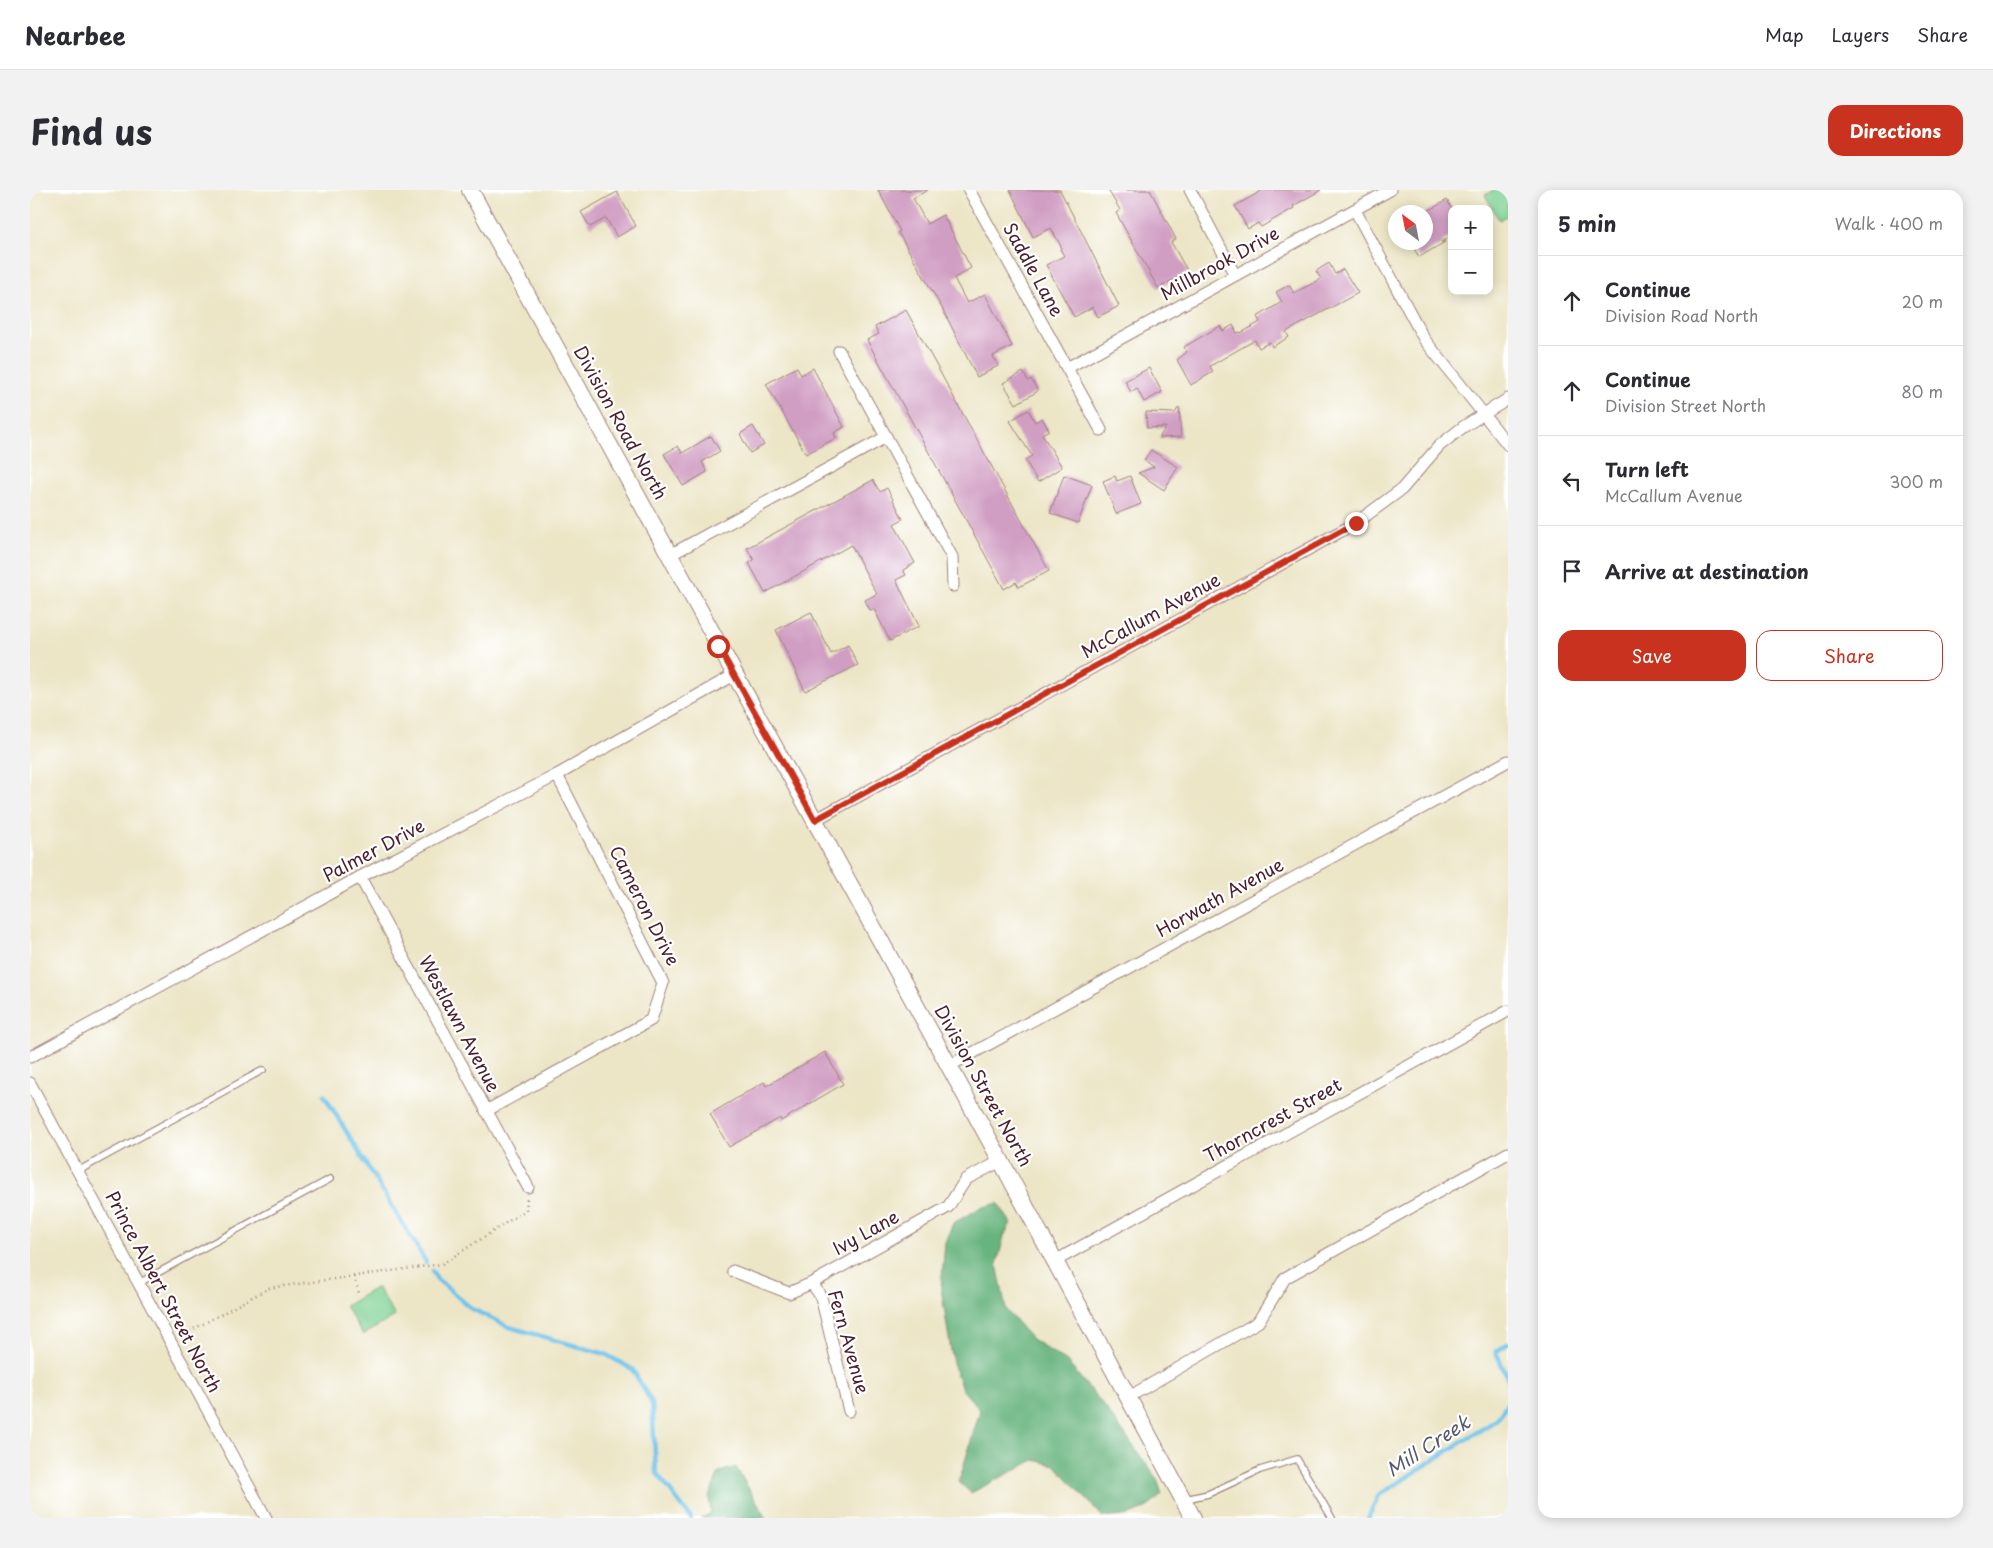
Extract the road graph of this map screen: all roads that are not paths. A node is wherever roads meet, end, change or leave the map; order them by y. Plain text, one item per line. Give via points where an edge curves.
1 (470, 190) edge
2 (969, 190) edge
3 (1190, 190) edge
4 (1390, 190) edge
5 (1354, 210) junction
6 (1235, 275) junction
7 (839, 351) dead end
8 (1067, 368) junction
9 (1508, 399) edge
10 (1483, 414) junction
11 (1100, 430) dead end
12 (886, 437) junction
13 (1508, 445) edge
14 (670, 555) junction
15 (953, 586) dead end
16 (734, 676) junction
17 (1508, 761) edge
18 (558, 775) junction
19 (815, 820) junction
20 (360, 877) junction
21 (1508, 1011) edge
22 (30, 1057) edge
23 (949, 1066) junction
24 (263, 1070) dead end
25 (30, 1083) edge
26 (486, 1111) junction
27 (1508, 1154) edge
28 (1001, 1161) junction
29 (78, 1171) junction
30 (330, 1179) dead end
31 (528, 1187) road end
32 (1055, 1261) junction
33 (733, 1271) dead end
34 (812, 1283) junction
35 (139, 1284) junction
36 (1127, 1398) junction
37 (849, 1410) dead end
38 (1182, 1500) junction
39 (266, 1518) edge
40 (1193, 1518) edge
41 (1332, 1518) edge

1 - 14 main road, Division Road North
2 - 8 street, Saddle Lane
3 - 6 street
4 - 5 street, Millbrook Drive
5 - 6 street, Millbrook Drive
5 - 10 street via 1424,339
6 - 8 street, Millbrook Drive
7 - 12 street
8 - 11 street, Saddle Lane
9 - 10 street, McCallum Avenue
10 - 13 street
10 - 19 street, McCallum Avenue via 1439,446 1402,489 1356,523
12 - 14 street
12 - 15 street via 952,557
14 - 16 main road, Division Road North
16 - 18 street, Palmer Drive
16 - 19 main road, Division Street North
17 - 23 street, Horwath Avenue
18 - 20 street, Palmer Drive
18 - 26 street, Cameron Drive via 664,983 651,1020
19 - 23 main road, Division Street North
20 - 22 street, Palmer Drive
20 - 26 street, Westlawn Avenue
21 - 32 street, Thorncrest Street
23 - 28 main road, Division Street North
24 - 29 lane
25 - 29 street, Prince Albert Street North
26 - 31 street, Westlawn Avenue
27 - 36 street via 1285,1278 1258,1322
28 - 32 main road, Division Street North
28 - 34 street, Ivy Lane via 966,1179 948,1207
29 - 35 street, Prince Albert Street North
30 - 35 lane
32 - 36 main road, Division Street North
33 - 34 street, Ivy Lane via 789,1293
34 - 37 street, Fern Avenue via 821,1296
35 - 39 street, Prince Albert Street North
36 - 38 main road, Division Street North
38 - 40 main road, Division Street North
38 - 41 lane via 1208,1494 1260,1470 1297,1459

